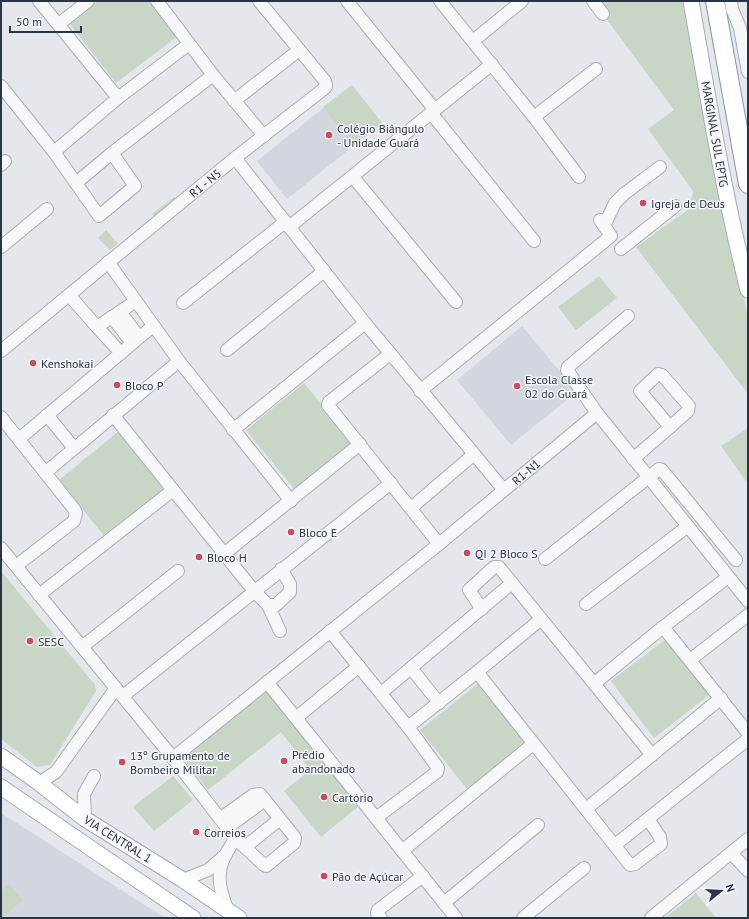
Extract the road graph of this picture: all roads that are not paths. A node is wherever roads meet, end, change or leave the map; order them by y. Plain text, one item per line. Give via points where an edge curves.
1 (39, 1) edge
2 (88, 1) edge
3 (157, 1) edge
4 (259, 1) edge
5 (347, 1) edge
6 (440, 1) edge
7 (522, 1) edge
8 (593, 1) edge
9 (691, 1) edge
10 (715, 1) edge
11 (731, 1) edge
12 (603, 14) dead end
13 (59, 24) junction
14 (473, 41) junction
15 (189, 44) junction
16 (299, 50) junction
17 (492, 64) junction
18 (596, 69) dead end
19 (748, 72) edge
20 (213, 75) junction
21 (1, 86) edge
22 (118, 98) junction
23 (234, 101) junction
24 (433, 112) junction
25 (534, 117) junction
26 (264, 136) junction
27 (54, 152) junction
28 (112, 153) junction
29 (235, 158) junction
30 (660, 167) dead end
31 (352, 177) junction
32 (580, 177) dead end
33 (76, 183) junction
34 (748, 184) edge
35 (675, 206) dead end
36 (46, 209) dead end
37 (287, 224) junction
38 (534, 241) dead end
39 (1, 246) edge
40 (621, 249) dead end
41 (108, 262) junction
42 (324, 271) junction
43 (748, 290) edge
44 (69, 295) junction
45 (136, 301) junction
46 (456, 302) dead end
47 (183, 303) dead end
48 (116, 314) junction
49 (628, 316) dead end
50 (365, 323) junction
51 (152, 326) junction
52 (97, 327) junction
53 (136, 340) junction
54 (227, 350) dead end
55 (1, 351) edge
56 (121, 353) junction
57 (390, 354) junction
58 (179, 361) junction
59 (420, 391) junction
60 (597, 413) junction
61 (47, 415) junction
62 (113, 415) junction
63 (1, 417) edge
64 (670, 427) dead end
65 (233, 430) junction
66 (19, 439) junction
67 (360, 444) junction
68 (74, 448) junction
69 (473, 455) junction
70 (633, 459) junction
71 (45, 473) junction
72 (648, 477) junction
73 (391, 482) junction
74 (173, 490) junction
75 (504, 490) junction
76 (291, 501) junction
77 (411, 508) junction
78 (688, 526) junction
79 (439, 544) junction
80 (1, 548) edge
81 (224, 554) junction
82 (545, 559) dead end
83 (736, 560) dead end
84 (16, 566) junction
85 (281, 569) junction
86 (178, 571) dead end
87 (728, 577) junction
88 (512, 583) junction
89 (254, 591) junction
90 (39, 595) junction
91 (748, 601) edge
92 (268, 604) junction
93 (586, 604) dead end
94 (482, 609) junction
95 (748, 615) edge
96 (540, 619) junction
97 (663, 627) junction
98 (280, 631) dead end
99 (330, 631) junction
100 (82, 647) junction
101 (690, 660) junction
102 (359, 666) junction
103 (411, 668) junction
104 (478, 672) junction
105 (267, 682) junction
106 (595, 683) junction
107 (119, 692) junction
108 (381, 693) junction
109 (721, 698) junction
110 (438, 703) junction
111 (296, 718) junction
112 (408, 727) junction
113 (748, 734) edge
114 (748, 739) edge
115 (533, 744) junction
116 (652, 755) junction
117 (1, 756) edge
118 (173, 758) junction
119 (56, 772) junction
120 (94, 776) dead end
121 (39, 783) junction
122 (1, 786) edge
123 (54, 795) junction
124 (586, 809) junction
125 (376, 818) junction
126 (85, 819) junction
127 (280, 819) junction
128 (648, 820) junction
129 (538, 825) dead end
130 (228, 828) junction
131 (748, 839) edge
132 (615, 845) junction
133 (89, 846) junction
134 (245, 847) junction
135 (402, 850) junction
136 (731, 853) junction
137 (225, 855) junction
138 (584, 868) dead end
139 (748, 872) edge
140 (423, 876) junction
141 (183, 880) junction
142 (444, 903) junction
143 (233, 914) edge
144 (193, 918) edge
145 (381, 918) edge
146 (456, 918) edge
147 (523, 918) edge
148 (651, 918) edge

1 - 13 street
2 - 13 street
3 - 15 street
4 - 16 street, R1 - N5
5 - 24 street
6 - 14 street
7 - 14 street
8 - 12 street
9 - 43 main road, MARGINAL SUL EPTG via 734,237
10 - 34 highway
11 - 19 street via 740,28
13 - 22 street
14 - 17 street
15 - 20 street
15 - 22 street
16 - 23 street
16 - 26 street, R1 - N5 via 325,81 326,86
17 - 24 street
17 - 25 street
18 - 25 street
20 - 23 street
20 - 28 street
21 - 27 street
22 - 27 street
23 - 26 street
24 - 31 street
24 - 38 street
25 - 32 street
26 - 29 street, R1 - N5
27 - 33 street
28 - 33 street
28 - 33 street via 135,186 100,216
29 - 37 street
29 - 41 street, R1 - N5
30 - 59 street via 614,203 602,223 611,236
31 - 37 street
31 - 46 street
35 - 40 street
36 - 39 street
37 - 42 street
37 - 47 street
41 - 44 street, R1 - N5
41 - 45 street
42 - 50 street
42 - 54 street
44 - 52 street
44 - 55 street, R1 - N5
45 - 48 street
45 - 51 street
48 - 52 street
48 - 53 street
49 - 60 street via 567,370
50 - 57 street
50 - 65 street
51 - 53 street
51 - 58 street
52 - 56 street
53 - 56 street
56 - 61 street
57 - 59 street
57 - 67 street via 329,402 329,406
58 - 62 street
58 - 65 street
59 - 69 street
60 - 70 street
60 - 75 street, R1-N1
61 - 66 street
61 - 68 street
62 - 68 street
62 - 74 street
63 - 66 street
64 - 70 street
65 - 76 street
66 - 71 street
67 - 73 street
67 - 76 street
68 - 71 street
69 - 75 street
69 - 77 street
70 - 72 street
71 - 84 street via 74,509 76,518
72 - 78 street
72 - 82 street
72 - 83 street via 657,470 662,470
73 - 77 street
73 - 85 street
74 - 81 street
74 - 90 street
75 - 79 street, R1-N1
76 - 81 street
77 - 79 street
78 - 87 street
78 - 93 street
79 - 99 street, R1-N1
80 - 84 street
81 - 89 street
84 - 90 street
85 - 89 street
85 - 92 street via 290,584 290,592 276,605
86 - 100 street
87 - 91 street
87 - 97 street
88 - 94 street
88 - 94 street via 499,566 494,567 469,590
88 - 96 street
89 - 92 street
89 - 107 street
90 - 100 street
92 - 98 street
94 - 103 street
95 - 101 street
96 - 104 street
96 - 106 street
97 - 101 street
97 - 106 street
99 - 102 street
99 - 105 street, R1-N1
100 - 107 street
101 - 109 street
102 - 108 street
102 - 111 street
103 - 108 street
103 - 110 street
104 - 110 street
104 - 115 street
105 - 111 street
105 - 118 street, R1-N1
106 - 116 street
107 - 118 street
107 - 119 street
108 - 112 street
109 - 113 street
109 - 116 street
110 - 112 street
111 - 125 street
112 - 125 street via 438,770
114 - 128 street
115 - 124 street
115 - 135 street
116 - 124 street
117 - 121 main road, VIA CENTRAL 1
118 - 130 street
119 - 121 street
119 - 123 street
120 - 126 street via 84,794
121 - 123 main road, VIA CENTRAL 1
122 - 133 main road, VIA CENTRAL 1
123 - 126 main road, VIA CENTRAL 1
124 - 132 street
125 - 135 street
126 - 133 main road
126 - 141 main road, VIA CENTRAL 1
127 - 130 street via 265,800
127 - 134 street
127 - 134 street via 295,841 270,864 264,866
128 - 132 street
128 - 132 street via 660,837 661,844 632,865
129 - 142 street
130 - 134 street
130 - 137 street
131 - 136 street
133 - 144 main road, VIA CENTRAL 1
135 - 140 street
136 - 139 street
136 - 148 street
137 - 141 street via 208,870
137 - 143 street via 220,867 219,883
138 - 147 street
140 - 142 street
140 - 145 street via 378,910
141 - 143 main road, VIA CENTRAL 1
142 - 146 street

